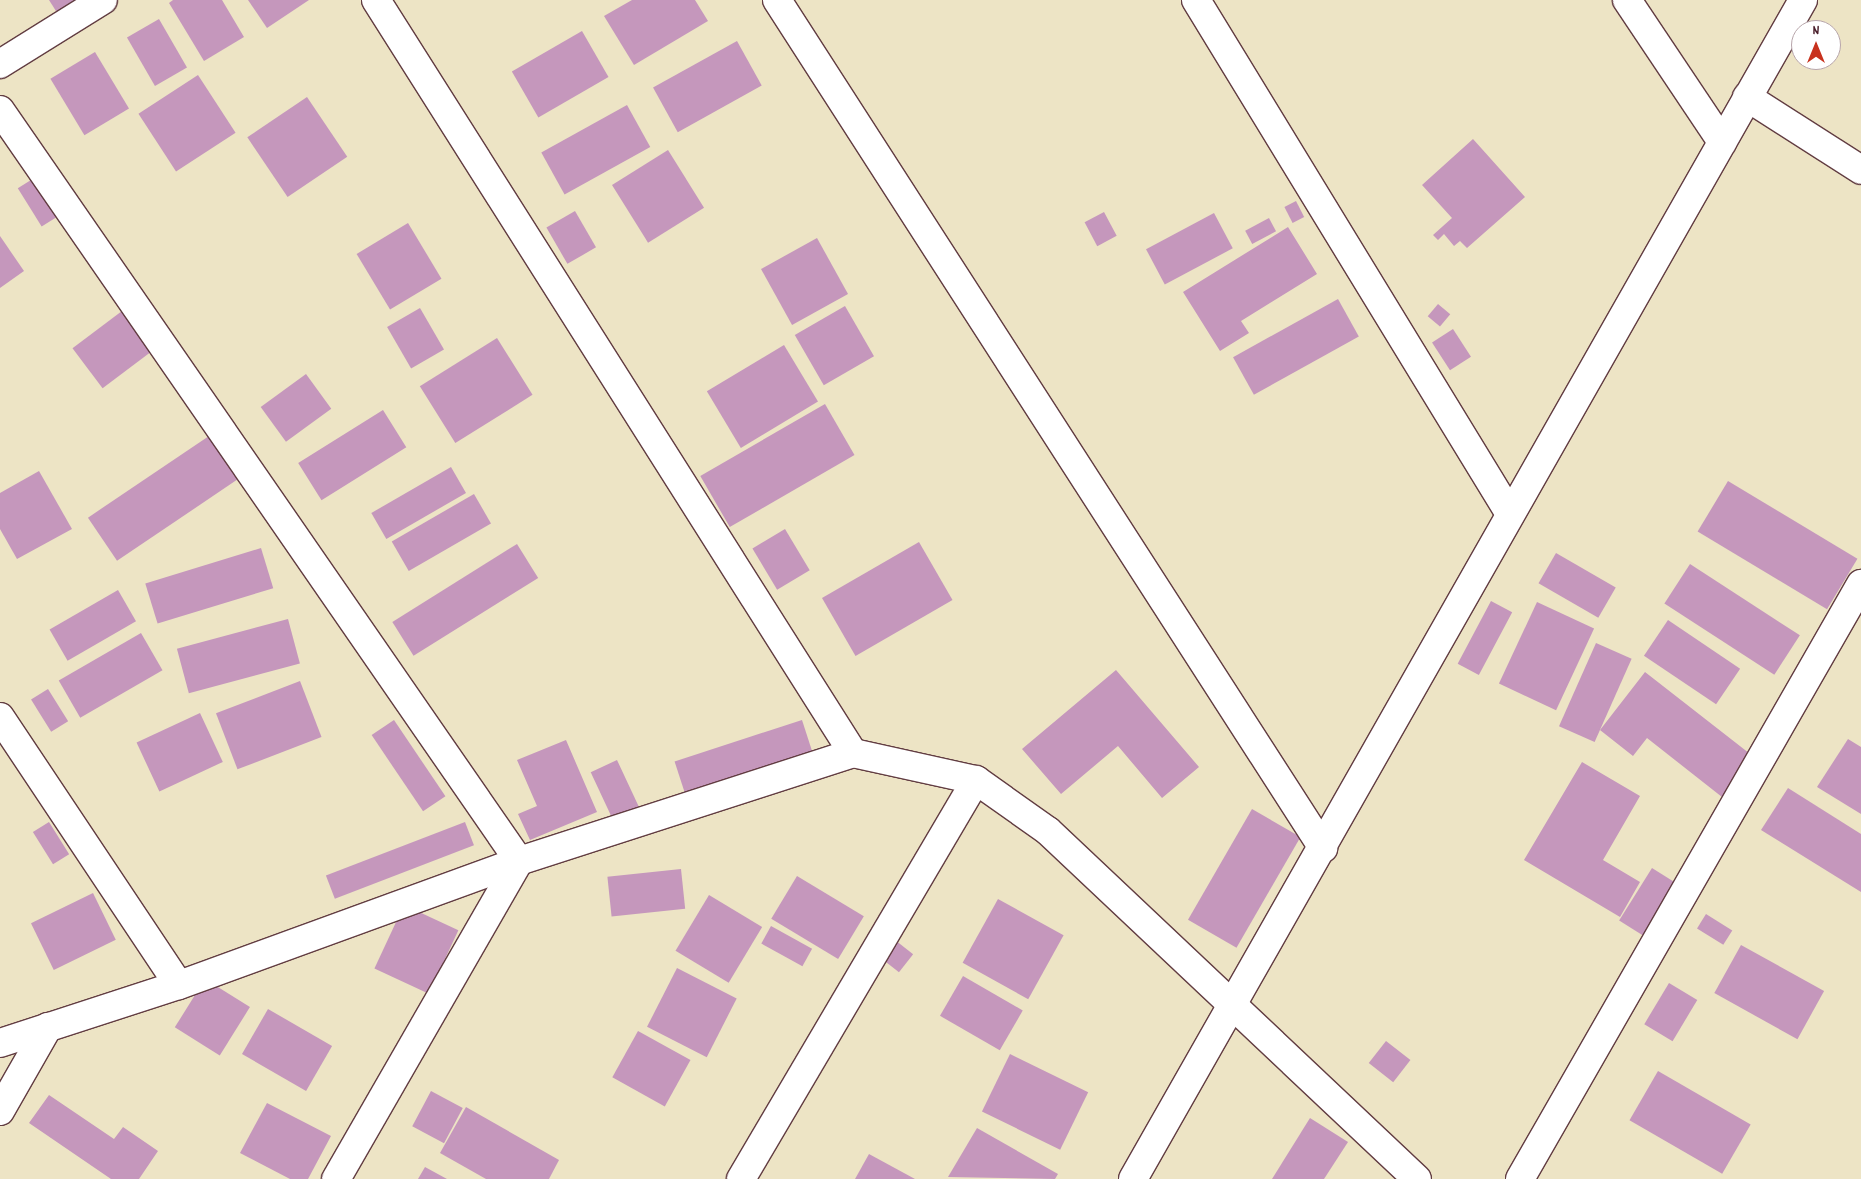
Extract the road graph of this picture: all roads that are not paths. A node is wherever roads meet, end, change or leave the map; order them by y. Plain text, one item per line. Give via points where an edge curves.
1 (104, 0) edge
2 (376, 0) edge
3 (777, 0) edge
4 (1196, 0) edge
5 (1627, 0) edge
6 (1803, 0) edge
7 (0, 64) edge
8 (1747, 97) junction
9 (0, 110) edge
10 (1722, 142) junction
11 (1861, 170) edge
12 (1510, 514) junction
13 (1861, 584) edge
14 (0, 717) edge
15 (853, 753) junction
16 (976, 780) junction
17 (1323, 848) junction
18 (519, 861) junction
19 (179, 985) junction
20 (1234, 1006) junction
21 (48, 1027) junction
22 (0, 1043) edge
23 (0, 1111) edge
24 (336, 1179) edge
25 (741, 1179) edge
26 (1133, 1179) edge
27 (1417, 1179) edge
28 (1520, 1179) edge

1 - 7 street
2 - 15 street
3 - 17 street
4 - 12 street
5 - 10 street
6 - 8 street
8 - 10 street
8 - 11 street
9 - 18 street
10 - 12 street
12 - 17 street
13 - 28 street
14 - 19 street
15 - 16 street
15 - 18 street
16 - 20 street via 1048,831
16 - 25 street
17 - 20 street
18 - 19 street
18 - 24 street
19 - 21 street
20 - 26 street
20 - 27 street
21 - 22 street
21 - 23 street

